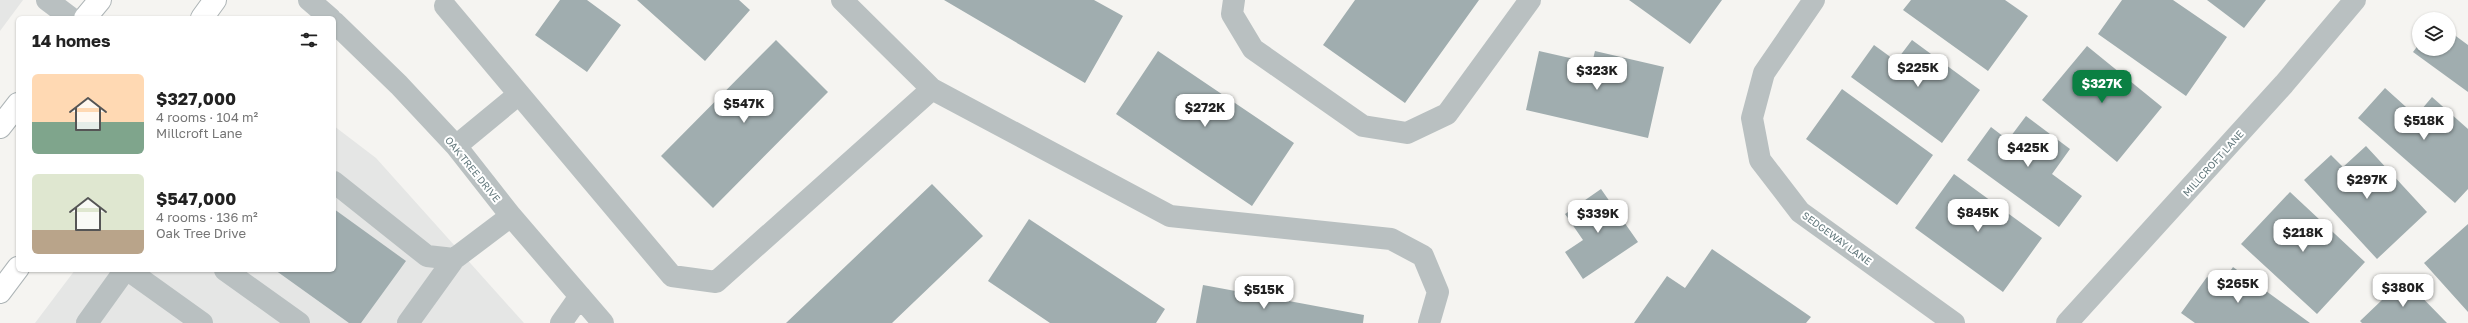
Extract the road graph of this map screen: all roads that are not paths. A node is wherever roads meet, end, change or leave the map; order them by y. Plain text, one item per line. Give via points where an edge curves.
1 (47, 0) edge
2 (100, 0) edge
3 (216, 0) edge
4 (309, 0) edge
5 (842, 0) edge
6 (1234, 0) edge
7 (1530, 0) edge
8 (1814, 0) edge
9 (2356, 0) edge
10 (445, 6) dead end
11 (68, 16) edge
12 (87, 16) edge
13 (204, 16) edge
14 (328, 16) edge
15 (336, 24) edge
16 (932, 89) junction
17 (519, 94) junction
18 (16, 107) edge
19 (0, 127) edge
20 (456, 146) junction
21 (336, 184) edge
22 (511, 216) junction
23 (454, 259) junction
24 (16, 271) edge
25 (125, 272) edge
26 (130, 272) edge
27 (229, 272) edge
28 (0, 292) edge
29 (580, 296) junction
30 (87, 323) edge
31 (202, 323) edge
32 (299, 323) edge
33 (408, 323) edge
34 (561, 323) edge
35 (604, 323) edge
36 (1429, 323) edge
37 (1954, 323) edge
38 (2067, 323) edge

1 - 11 street
2 - 12 main road
3 - 13 main road
4 - 14 street
5 - 16 street
6 - 7 street via 1232,14 1253,49 1363,126 1407,133 1447,114
8 - 37 street, SEDGEWAY LANE via 1764,73 1752,118 1760,160 1800,212
9 - 38 street, MILLCROFT LANE via 2284,84
10 - 17 street
15 - 20 street, OAK TREE DRIVE via 399,85
16 - 17 street via 716,282 672,276
16 - 36 street via 1170,216 1391,239 1423,256 1438,292
17 - 20 street
18 - 19 main road
20 - 22 street, OAK TREE DRIVE
21 - 23 street via 427,256
22 - 23 street
22 - 29 street, OAK TREE DRIVE
23 - 33 street
24 - 28 main road
25 - 30 street
26 - 31 street
27 - 32 street
29 - 34 street
29 - 35 street, OAK TREE DRIVE

